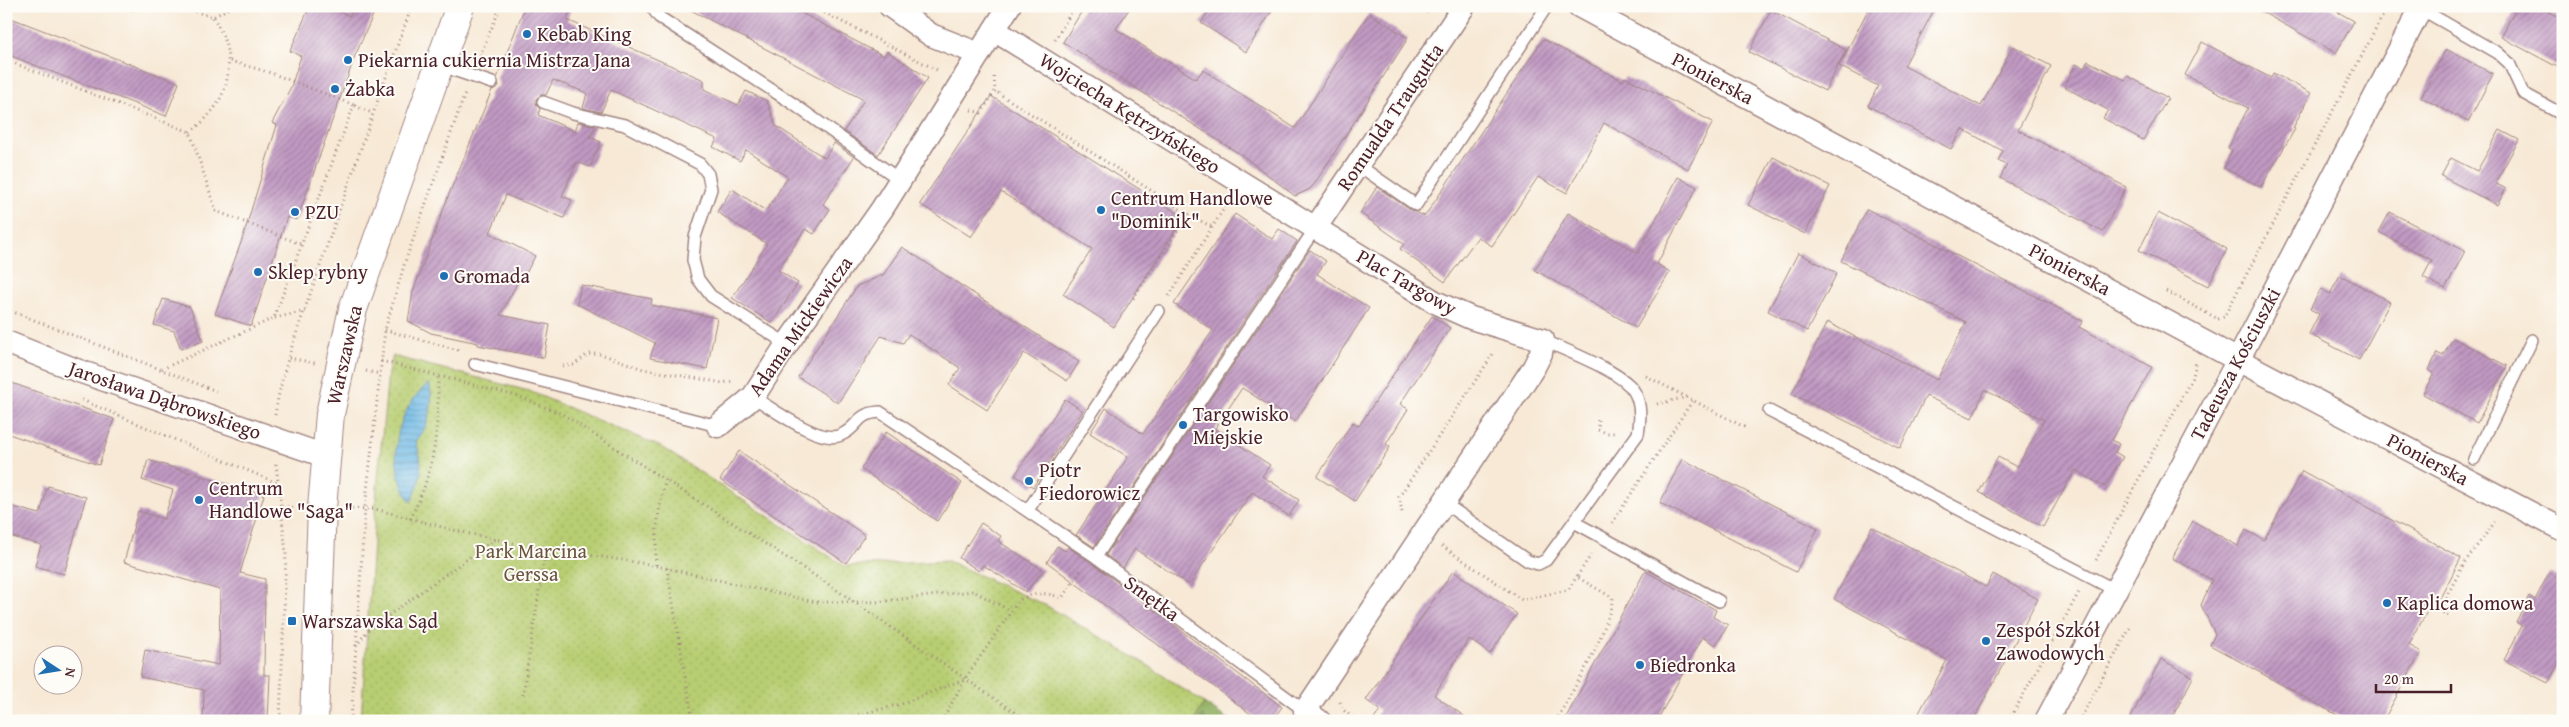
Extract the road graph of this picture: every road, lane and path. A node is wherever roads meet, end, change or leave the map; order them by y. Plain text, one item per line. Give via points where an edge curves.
1 (122, 6) edge
2 (138, 6) edge
3 (176, 6) edge
4 (233, 6) edge
5 (460, 6) edge
6 (500, 6) edge
7 (651, 6) edge
8 (810, 6) edge
9 (890, 6) edge
10 (1009, 6) edge
11 (1075, 6) edge
12 (1419, 6) edge
13 (1464, 6) edge
14 (1547, 6) edge
15 (1579, 6) edge
16 (2388, 6) edge
17 (2421, 8) edge
18 (1432, 16) dead end
19 (213, 17) junction
20 (994, 30) junction
21 (1052, 45) dead end
22 (978, 54) junction
23 (6, 60) edge
24 (230, 62) junction
25 (439, 65) junction
26 (472, 77) junction
27 (940, 78) dead end
28 (492, 83) dead end
29 (543, 102) dead end
30 (355, 106) junction
31 (980, 113) dead end
32 (372, 114) dead end
33 (2563, 115) edge
34 (190, 132) junction
35 (1358, 165) junction
36 (900, 180) junction
37 (1241, 181) junction
38 (1188, 214) junction
39 (1212, 227) junction
40 (1316, 227) junction
41 (303, 245) junction
42 (1132, 300) dead end
43 (6, 309) edge
44 (305, 311) dead end
45 (1159, 311) joint
46 (274, 318) junction
47 (2218, 319) dead end
48 (385, 330) junction
49 (1543, 340) junction
50 (2532, 340) dead end
51 (6, 342) edge
52 (787, 344) junction
53 (1499, 344) dead end
54 (2187, 358) dead end
55 (463, 359) dead end
56 (2238, 360) junction
57 (381, 362) junction
58 (475, 364) dead end
59 (558, 367) dead end
60 (162, 369) junction
61 (458, 374) dead end
62 (1644, 375) dead end
63 (438, 376) junction
64 (738, 376) dead end
65 (456, 381) junction
66 (223, 393) dead end
67 (76, 397) dead end
68 (753, 397) junction
69 (266, 411) dead end
70 (1769, 411) dead end
71 (275, 414) dead end
72 (718, 426) joint
73 (1748, 429) dead end
74 (325, 456) junction
75 (2474, 459) dead end
76 (666, 480) junction
77 (277, 483) dead end
78 (1444, 503) junction
79 (322, 508) junction
80 (365, 508) junction
81 (1028, 510) junction
82 (1402, 512) dead end
83 (410, 519) junction
84 (2497, 519) dead end
85 (1574, 522) junction
86 (2563, 530) edge
87 (496, 539) junction
88 (546, 547) junction
89 (1094, 555) junction
90 (656, 566) junction
91 (667, 568) junction
92 (2088, 575) junction
93 (1577, 577) dead end
94 (2115, 590) junction
95 (1719, 601) dead end
96 (854, 602) junction
97 (1011, 612) junction
98 (2448, 616) dead end
99 (2131, 626) dead end
100 (356, 646) junction
101 (965, 679) junction
102 (523, 694) dead end
103 (1315, 718) edge
104 (314, 721) edge
105 (351, 721) edge
106 (693, 721) edge
107 (834, 721) edge
108 (942, 721) edge
109 (1027, 721) edge
110 (1556, 721) edge
111 (2010, 721) edge
112 (2046, 721) edge
113 (2079, 721) edge

1 - 2 path via 135,11
3 - 19 path
4 - 19 path
5 - 25 street, Warszawska
6 - 26 path
7 - 36 lane via 659,17 792,103
8 - 27 path via 931,66 939,71
9 - 22 street via 931,34
10 - 20 street, Adama Mickiewicza
11 - 21 path
12 - 18 path
13 - 35 street, Romualda Traugutta
14 - 35 lane via 1416,205
15 - 56 street, Pionierska
16 - 47 path via 2224,317
17 - 33 lane via 2498,53 2509,63 2523,93
17 - 56 street, Tadeusza Kościuszki
19 - 24 path via 224,34
20 - 22 street, Adama Mickiewicza
20 - 37 street, Wojciecha Kętrzyńskiego
22 - 36 street, Adama Mickiewicza
23 - 34 path
24 - 30 path via 272,73
24 - 34 path via 225,87 208,120
25 - 26 lane
25 - 74 street, Warszawska via 353,309 330,414
26 - 28 lane
26 - 48 path via 405,262
29 - 52 lane via 625,125 700,164 708,174 711,189 695,237 693,260 698,279 711,296
30 - 32 path
30 - 41 path
31 - 38 path via 995,91
34 - 41 path via 216,211
35 - 40 street, Romualda Traugutta
36 - 52 street, Adama Mickiewicza
37 - 39 path
37 - 40 street, Wojciecha Kętrzyńskiego
38 - 39 path
38 - 42 path
39 - 45 path
40 - 49 street, Plac Targowy via 1435,302 1471,318
40 - 89 lane
41 - 46 path
43 - 60 path
44 - 46 path
45 - 81 lane
46 - 60 path
48 - 55 path via 465,351
48 - 57 path
49 - 78 street via 1534,368
49 - 85 lane via 1610,372 1630,386 1640,408 1638,434
50 - 75 lane
51 - 74 street, Jarosława Dąbrowskiego via 76,370
52 - 68 street, Adama Mickiewicza
53 - 82 path via 1399,498
54 - 92 path via 2196,362 2193,376
56 - 86 street, Pionierska
56 - 94 street, Tadeusza Kościuszki
57 - 63 path
57 - 80 path
58 - 72 lane, Adama Mickiewicza
59 - 64 path via 574,365 588,354 601,354 644,369 723,383
60 - 66 path
61 - 65 path
62 - 73 path
63 - 65 path
63 - 83 path via 431,469 422,497
65 - 76 path via 520,397 562,414
67 - 77 path
68 - 72 street, Adama Mickiewicza
68 - 81 lane, Smętka via 814,434 829,437 840,436 865,413 880,412
69 - 71 path
70 - 92 lane
74 - 79 street, Warszawska
76 - 90 path via 659,506
76 - 96 path
78 - 85 lane via 1528,561 1538,564 1546,560
78 - 103 street
79 - 80 path
79 - 104 street, Warszawska
80 - 83 path
80 - 100 path
81 - 89 lane, Smętka
83 - 87 path
84 - 98 path via 2465,562 2439,610
85 - 95 lane
87 - 88 path
87 - 100 path via 368,630
88 - 90 path
88 - 102 path
89 - 97 path via 1062,598 1050,593 1031,594 1019,600
89 - 103 lane, Smętka
90 - 91 path
91 - 96 path via 815,602
91 - 106 path
92 - 94 lane
92 - 111 path
93 - 110 path via 1614,598 1599,640
94 - 112 street, Tadeusza Kościuszki
96 - 97 path via 973,592
96 - 101 path
97 - 101 path
99 - 113 path
100 - 105 path
101 - 107 path via 901,704
101 - 108 path
101 - 109 path

